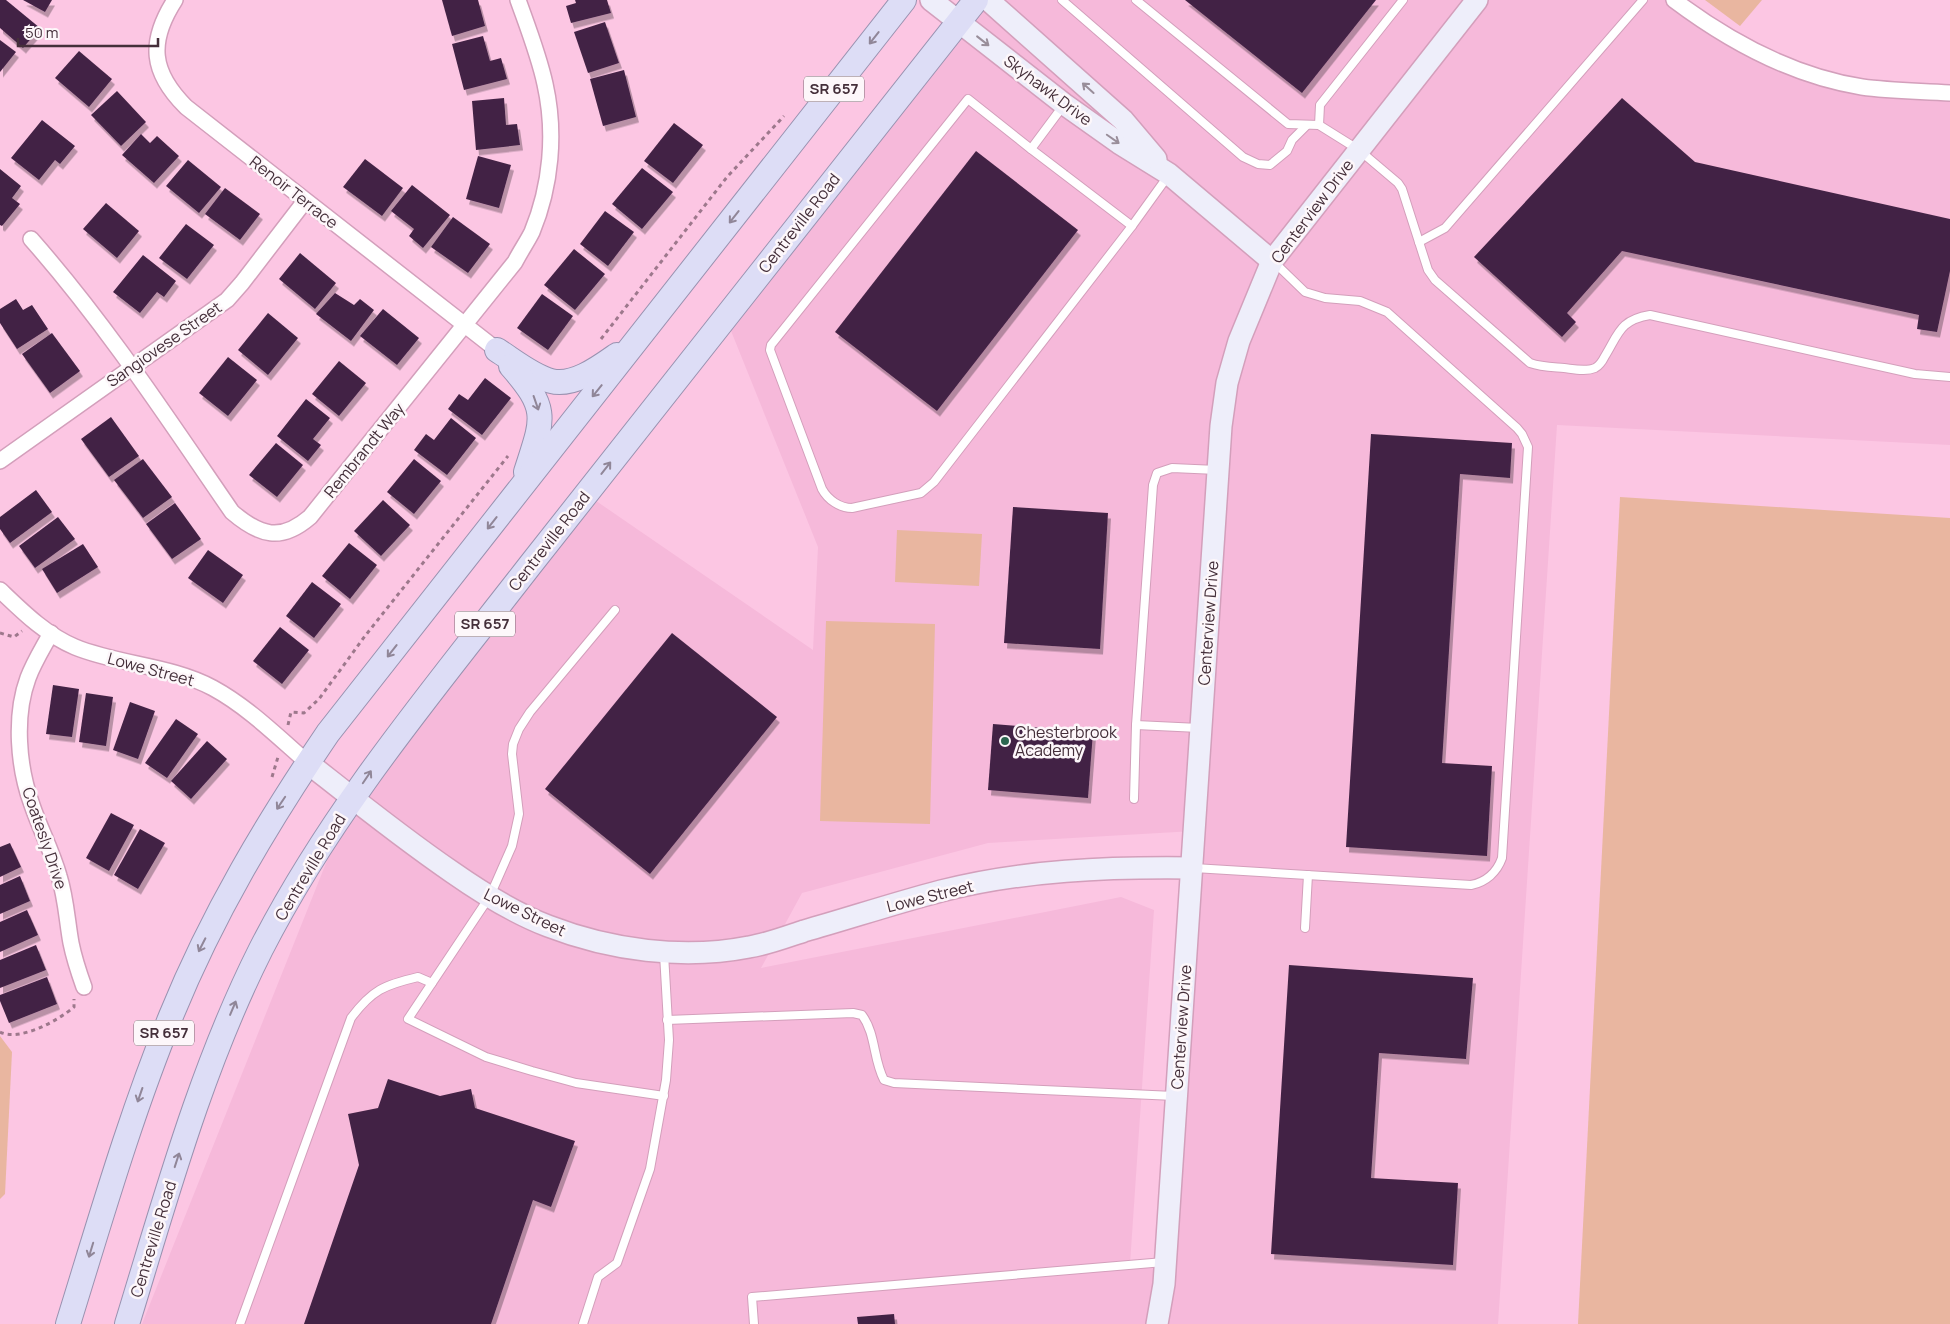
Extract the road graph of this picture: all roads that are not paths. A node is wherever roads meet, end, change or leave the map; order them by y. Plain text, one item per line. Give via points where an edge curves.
1 (174, 0) edge
2 (518, 0) edge
3 (904, 0) edge
4 (931, 0) edge
5 (976, 0) edge
6 (988, 0) edge
7 (1062, 0) edge
8 (1136, 0) edge
9 (1403, 0) edge
10 (1477, 0) edge
11 (1643, 0) edge
12 (1674, 0) edge
13 (959, 22) junction
14 (1950, 93) edge
15 (1064, 104) junction
16 (1319, 125) junction
17 (1306, 126) junction
18 (1031, 149) junction
19 (1359, 150) junction
20 (1169, 174) junction
21 (304, 201) junction
22 (1132, 226) junction
23 (32, 239) dead end
24 (1419, 242) junction
25 (1272, 261) junction
26 (464, 325) junction
27 (638, 339) junction
28 (497, 350) junction
29 (131, 367) junction
30 (1950, 377) edge
31 (0, 461) edge
32 (1218, 470) junction
33 (522, 485) junction
34 (0, 590) edge
35 (615, 610) dead end
36 (50, 633) junction
37 (1136, 725) junction
38 (1201, 728) junction
39 (308, 763) junction
40 (352, 798) junction
41 (1134, 799) dead end
42 (1192, 868) junction
43 (1308, 875) junction
44 (490, 896) junction
45 (1305, 928) dead end
46 (664, 952) junction
47 (432, 983) junction
48 (84, 987) road end
49 (667, 1020) junction
50 (664, 1096) junction
51 (1176, 1096) junction
52 (1166, 1262) junction
53 (68, 1324) edge
54 (127, 1324) edge
55 (240, 1324) edge
56 (583, 1324) edge
57 (754, 1324) edge
58 (1157, 1324) edge

1 - 21 street, Renoir Terrace via 165,16 157,45 160,71 167,86 186,107
2 - 26 street, Rembrandt Way via 539,62 549,107 548,180 531,234 514,262
3 -> 27 main road, SR 657
4 - 13 street, Skyhawk Drive
5 - 13 main road, Centreville Road / SR 657
20 -> 6 street, Skyhawk Drive via 1124,120
7 - 17 lane via 1243,157 1270,165 1287,151 1292,140
8 - 17 lane via 1288,124
9 - 16 lane via 1320,104
10 - 19 street, Centerview Drive
11 - 24 lane via 1445,228
12 - 14 street via 1740,45 1820,77 1861,86
13 -> 15 street, Skyhawk Drive
40 -> 13 main road, Centreville Road / SR 657 via 551,538
15 - 18 lane
15 -> 20 street, Skyhawk Drive
16 - 17 lane
16 - 19 lane
18 - 22 lane
18 - 22 lane via 968,99 771,345 770,350 822,489 833,502 852,508 921,493 927,488
19 - 24 lane via 1398,183
19 - 25 street, Centerview Drive
20 - 22 lane
20 - 25 street, Skyhawk Drive
21 - 26 street, Renoir Terrace
21 - 29 street, Sangiovese Street via 227,300
23 - 29 street, Rembrandt Way via 58,268
24 - 30 lane via 1428,270 1435,280 1538,366 1579,370 1596,367 1627,322 1650,315 1915,374
25 - 32 street, Centerview Drive via 1239,341 1228,383
25 - 43 lane via 1305,292 1325,298 1360,301 1387,312 1517,428 1526,441 1529,454 1500,864 1485,880 1471,885
26 - 28 street, Renoir Terrace
26 - 29 street, Rembrandt Way via 310,517 296,529 283,532 258,530 232,512
27 - 28 main road via 603,365 567,381 552,382
27 -> 33 main road, SR 657
28 -> 33 main road via 527,384 540,414 539,429
29 - 31 street, Sangiovese Street
32 - 37 lane via 1172,468 1157,473 1153,485
32 - 38 street, Centerview Drive
33 -> 39 main road, SR 657
34 - 36 street, Lowe Street
35 - 44 lane via 518,729 512,754 519,814 512,846
36 - 39 street, Lowe Street via 74,647 184,675 212,688 238,704
36 - 48 street, Coatesly Drive via 28,678 24,694 21,752 31,804 66,899 71,942
37 - 38 lane
37 - 41 lane
38 - 42 street, Centerview Drive
39 - 40 street, Lowe Street
39 -> 53 main road, SR 657 via 276,810 232,886 171,1015 124,1145
40 - 44 street, Lowe Street via 430,857
54 -> 40 main road, Centreville Road / SR 657 via 175,1166 231,1014 290,896
42 - 43 lane
42 - 46 street, Lowe Street via 1123,867 1022,875 942,891 750,947 698,953
42 - 51 street, Centerview Drive
43 - 45 lane
44 - 46 street, Lowe Street via 546,925 579,937
44 - 47 lane
46 - 49 lane
47 - 50 lane via 408,1019 441,1036 486,1057 576,1083
47 - 55 lane via 418,977 379,989 350,1018
49 - 50 lane via 669,1040
49 - 51 lane via 853,1013 862,1015 867,1022 877,1067 884,1080 894,1083
50 - 56 lane via 650,1169 617,1264 598,1278
51 - 52 street, Centerview Drive
52 - 57 lane via 752,1297
52 - 58 street, Centerview Drive

